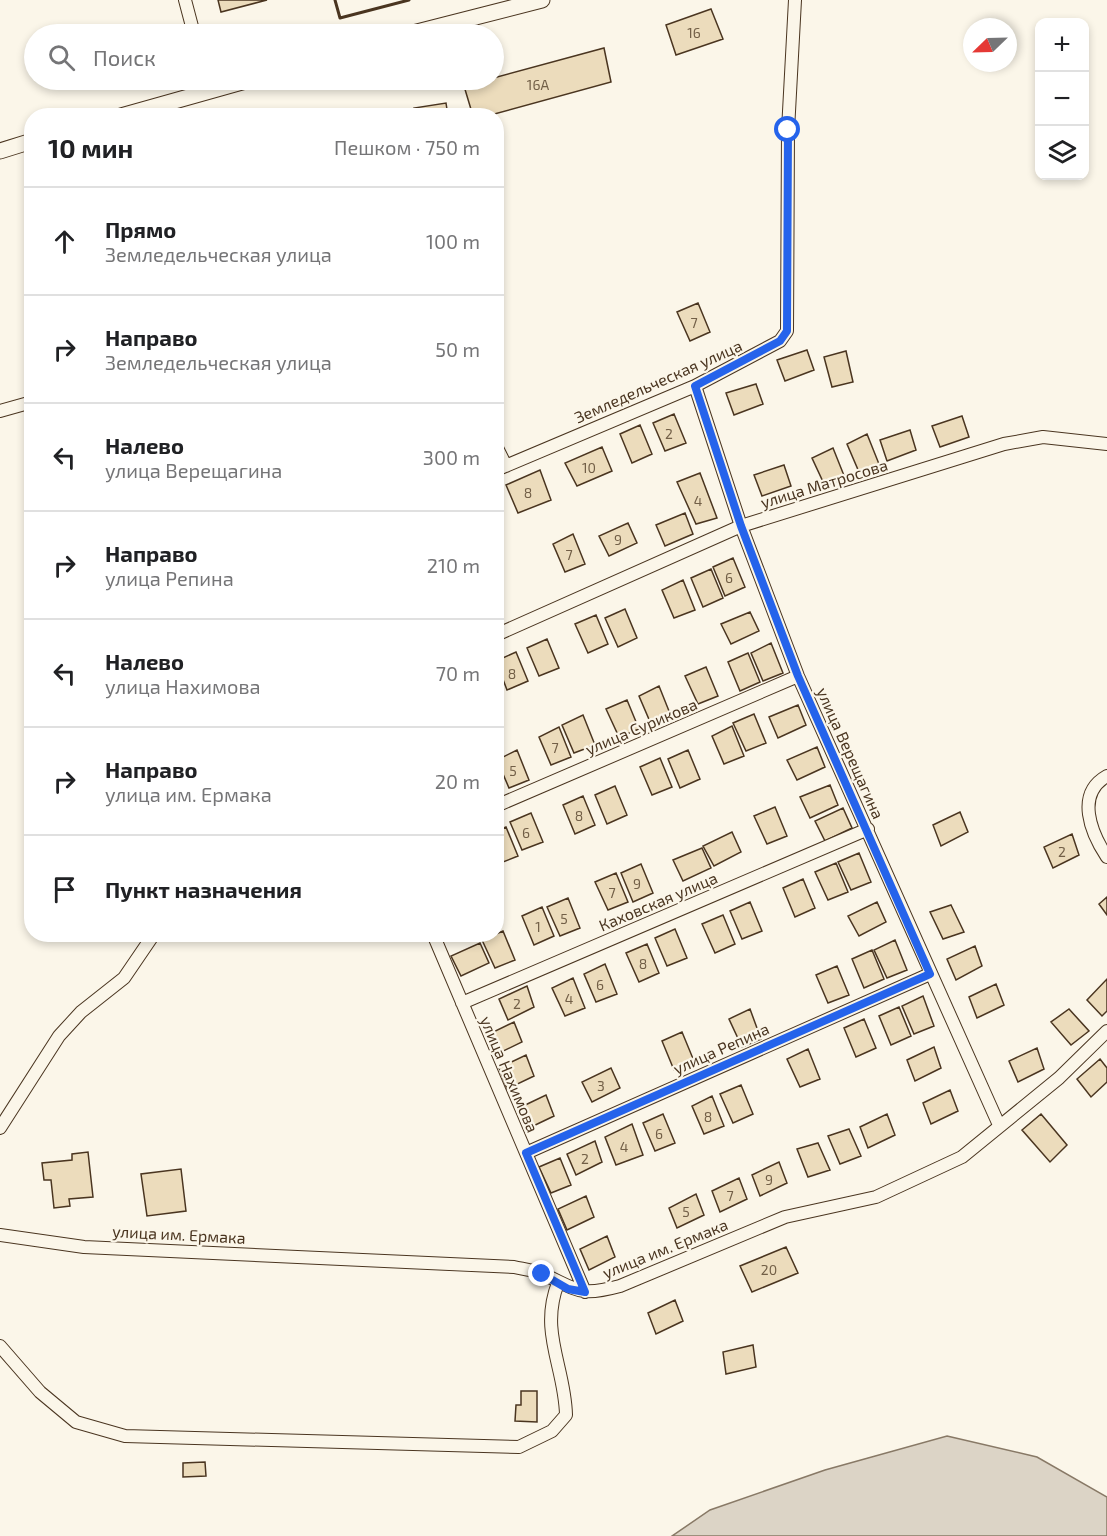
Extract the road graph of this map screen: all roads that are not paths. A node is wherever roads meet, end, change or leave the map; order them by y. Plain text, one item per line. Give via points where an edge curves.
1 (185, 0) edge
2 (542, 0) edge
3 (795, 0) edge
4 (191, 24) edge
5 (448, 24) edge
6 (193, 90) edge
7 (143, 108) edge
8 (24, 144) edge
9 (0, 151) edge
10 (695, 386) junction
11 (24, 404) edge
12 (0, 411) edge
13 (1107, 444) edge
14 (504, 467) edge
15 (741, 526) junction
16 (504, 631) edge
17 (798, 676) junction
18 (1107, 776) edge
19 (504, 803) edge
20 (868, 829) junction
21 (1107, 857) edge
22 (149, 942) edge
23 (436, 942) edge
24 (930, 974) junction
25 (462, 1003) junction
26 (1107, 1031) edge
27 (999, 1125) junction
28 (0, 1128) edge
29 (526, 1153) junction
30 (0, 1235) edge
31 (558, 1283) junction
32 (585, 1292) junction
33 (0, 1346) edge

1 - 4 street
2 - 5 street
3 - 10 street, Земледельческая улица via 788,130 787,331 780,341
6 - 7 street
8 - 9 street
10 - 14 street, Земледельческая улица
10 - 15 street, улица Верещагина
11 - 12 street
13 - 15 street, улица Матросова via 1043,437 1004,444
15 - 16 street, улица Матросова
15 - 17 street, улица Верещагина
17 - 19 street, улица Сурикова
17 - 20 street, улица Верещагина
18 - 21 street via 1093,788 1088,807 1090,826
20 - 24 street, улица Верещагина
20 - 25 street, Каховская улица
22 - 28 street via 124,978 81,1012 59,1036
23 - 25 street, улица Нахимова
24 - 27 street, улица Верещагина
24 - 29 street, улица Репина
25 - 29 street, улица Нахимова
26 - 27 street, улица им. Ермака via 1059,1078
27 - 32 street, улица им. Ермака via 962,1157 876,1197 785,1217 620,1286
29 - 32 street, улица Нахимова
30 - 31 street, улица им. Ермака via 84,1246 514,1267
31 - 32 street, улица им. Ермака
31 - 33 street via 549,1319 566,1415 552,1431 519,1447 125,1437 76,1422 40,1392

